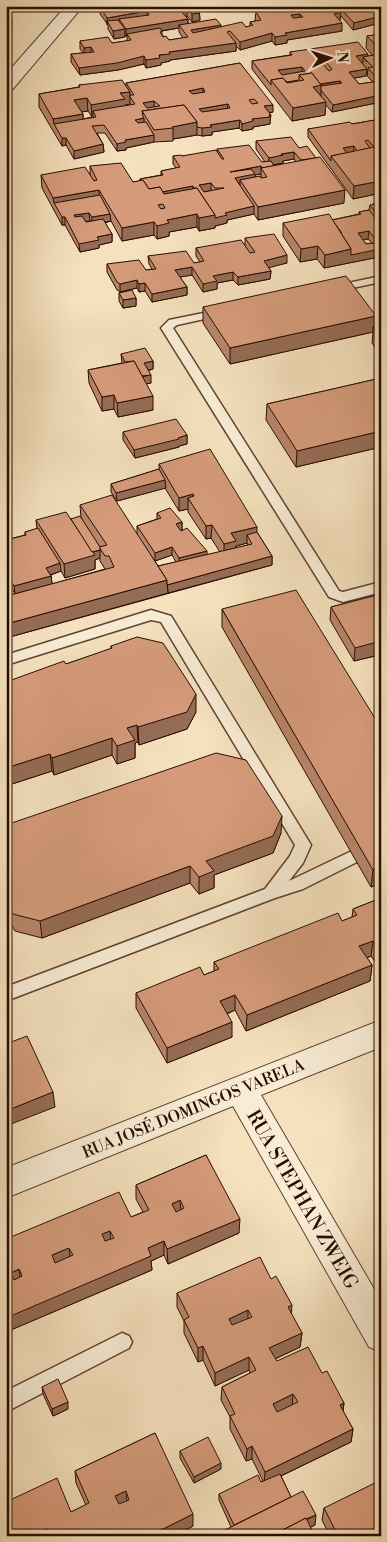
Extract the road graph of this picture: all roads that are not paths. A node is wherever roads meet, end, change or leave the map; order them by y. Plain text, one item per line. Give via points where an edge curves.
1 (75, 6) edge
2 (6, 86) edge
3 (381, 279) edge
4 (324, 290) edge
5 (239, 308) edge
6 (381, 588) edge
7 (6, 660) edge
8 (380, 837) edge
9 (272, 893) junction
10 (6, 994) edge
11 (381, 1033) edge
12 (240, 1089) junction
13 (6, 1183) edge
14 (381, 1335) edge
15 (122, 1342) dead end
16 (6, 1402) edge

1 - 2 street
3 - 4 lane
5 - 6 lane via 173,322 167,328 334,594 343,597
7 - 9 lane via 151,614 166,619 303,845 297,859
8 - 9 lane via 297,884
9 - 10 lane
11 - 12 street, RUA JOSÉ DOMINGOS VARELA
12 - 13 street, RUA JOSÉ DOMINGOS VARELA
12 - 14 street, RUA STEPHAN ZWEIG
15 - 16 lane

